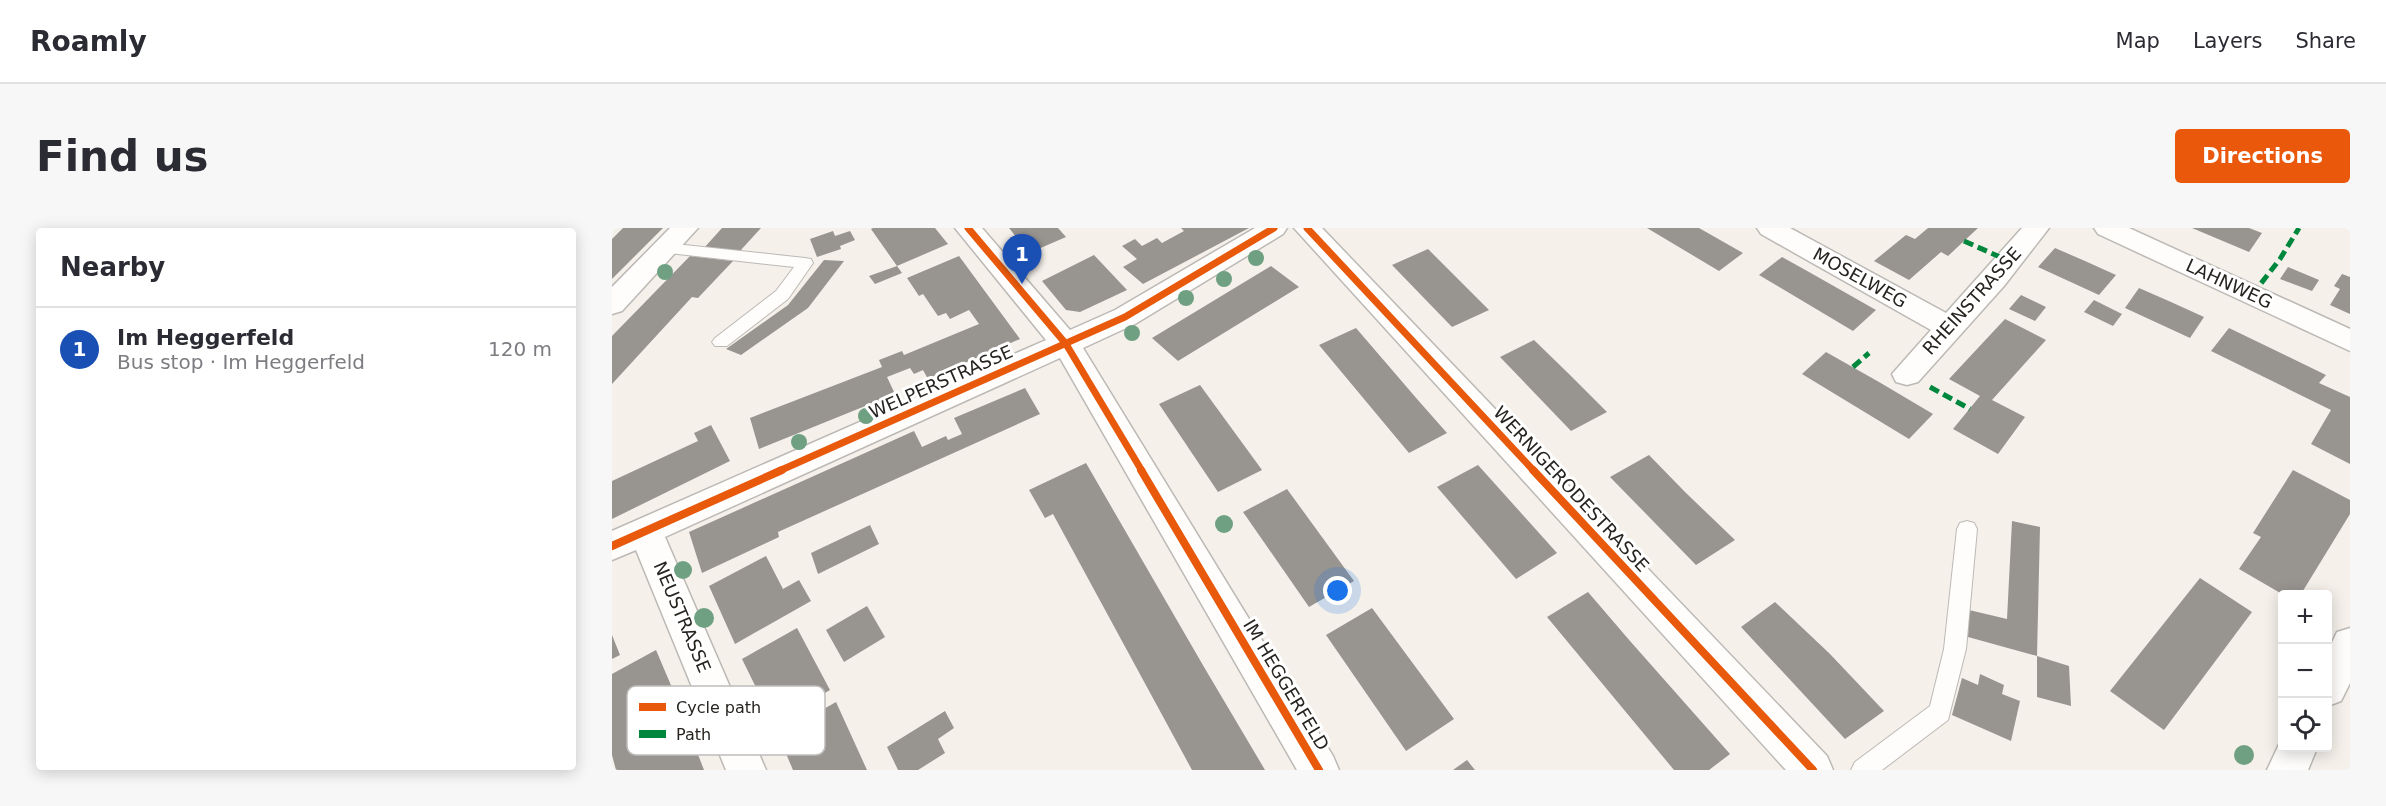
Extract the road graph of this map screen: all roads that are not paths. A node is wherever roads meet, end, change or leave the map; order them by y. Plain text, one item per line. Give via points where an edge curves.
1 (685, 228) edge
2 (968, 228) edge
3 (1274, 228) edge
4 (1307, 228) edge
5 (1770, 228) edge
6 (2036, 228) edge
7 (2107, 228) edge
8 (666, 248) junction
9 (612, 304) edge
10 (1951, 328) junction
11 (2350, 341) edge
12 (722, 342) dead end
13 (1066, 344) junction
14 (1907, 374) dead end
15 (1967, 529) dead end
16 (645, 530) junction
17 (612, 546) edge
18 (2350, 644) edge
19 (2332, 681) edge
20 (711, 686) edge
21 (2295, 752) edge
22 (740, 755) edge
23 (746, 770) edge
24 (1319, 770) edge
25 (1812, 770) edge
26 (1863, 770) edge
27 (2286, 770) edge

1 - 8 street
2 - 13 street, IM HEGGERFELD
3 - 13 street, WELPERSTRASSE via 1125,317
4 - 25 street, WERNIGERODESTRASSE
5 - 10 street, MOSELWEG
6 - 10 street, RHEINSTRASSE
7 - 11 street, LAHNWEG
8 - 9 street
8 - 12 lane via 805,263 782,295
10 - 14 street, RHEINSTRASSE
13 - 16 street, WELPERSTRASSE
13 - 24 street, IM HEGGERFELD
15 - 26 lane via 1955,649 1940,712
16 - 17 street, WELPERSTRASSE
16 - 20 street, NEUSTRASSE
18 - 19 street
21 - 27 street
22 - 23 street, NEUSTRASSE

